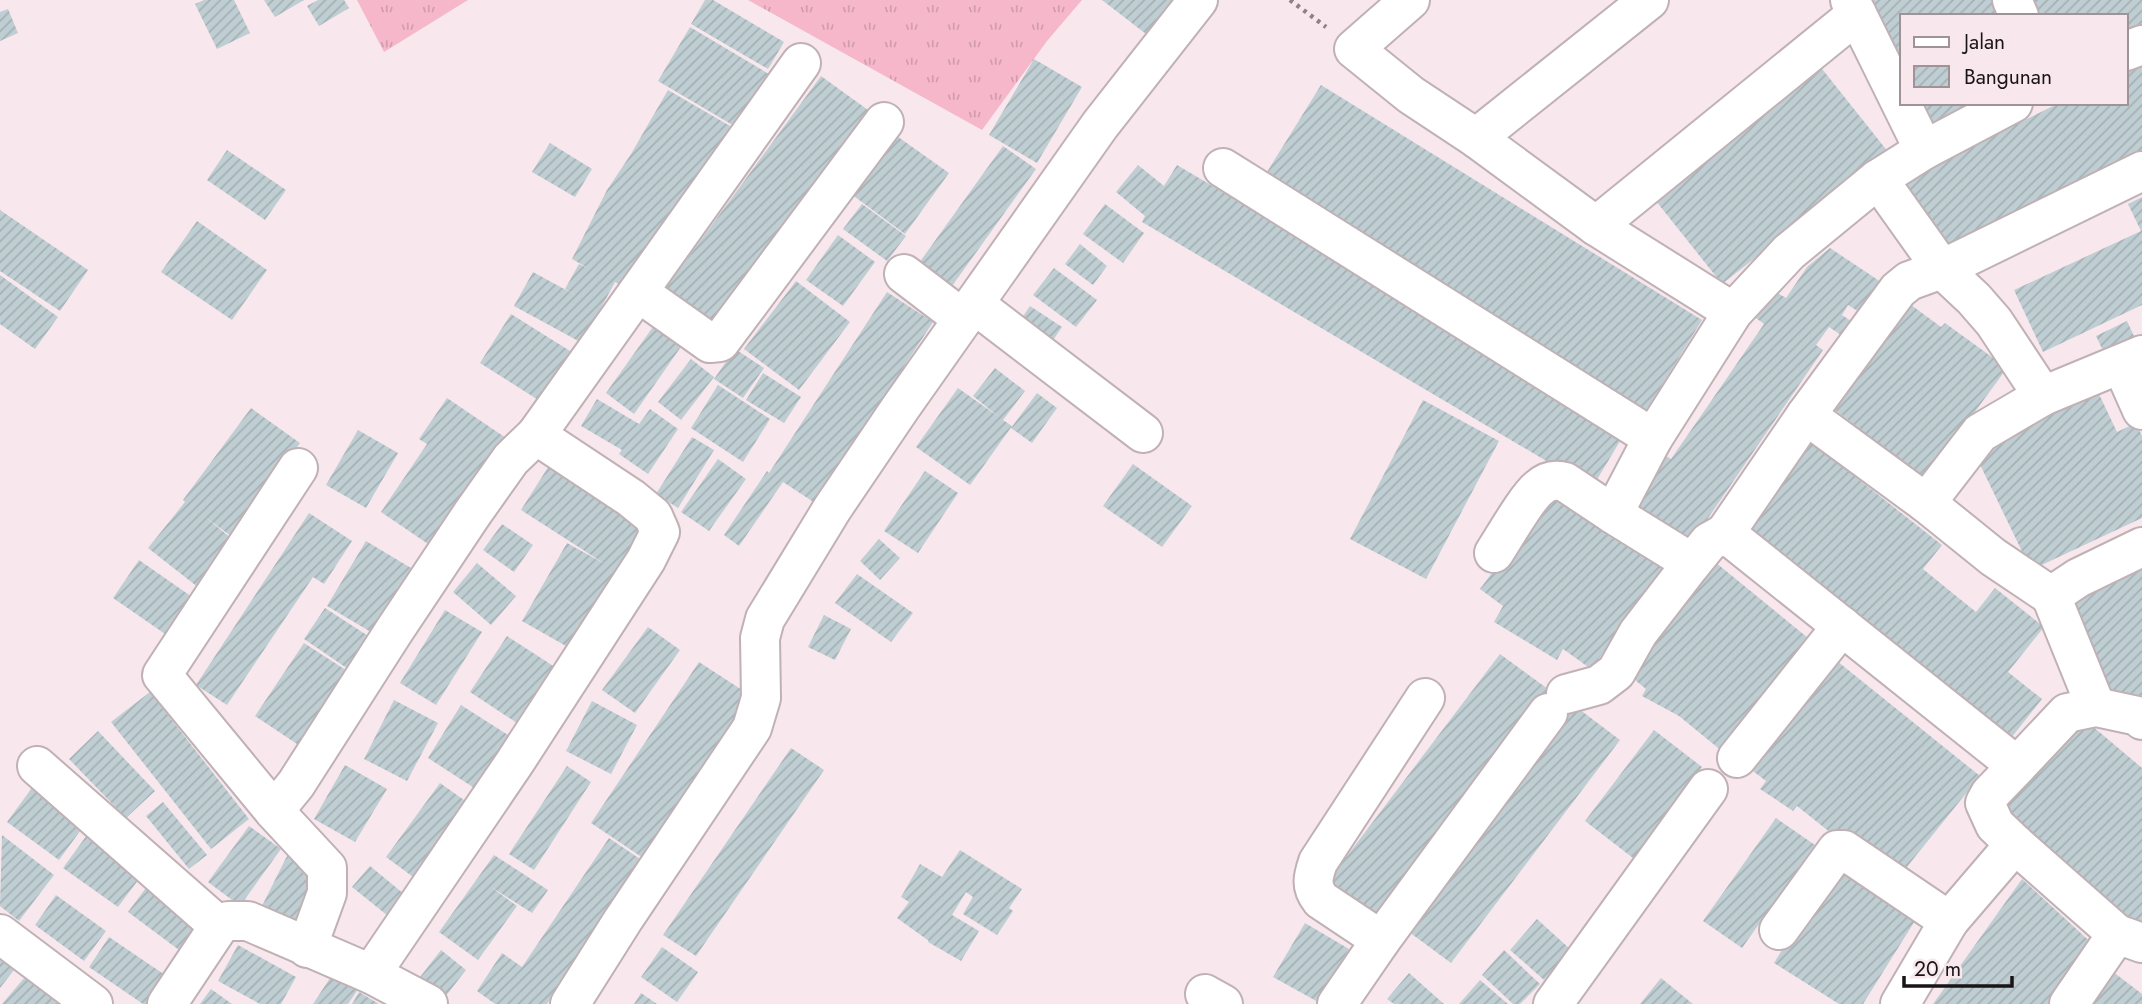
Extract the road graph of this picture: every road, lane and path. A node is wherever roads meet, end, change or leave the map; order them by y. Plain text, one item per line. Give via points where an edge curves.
1 (1198, 0) edge
2 (1410, 0) edge
3 (1649, 0) edge
4 (1853, 7) edge
5 (801, 63) dead end
6 (1900, 102) edge
7 (1902, 105) edge
8 (2009, 105) edge
9 (884, 122) dead end
10 (1476, 138) junction
11 (1924, 150) junction
12 (1223, 169) dead end
13 (2142, 171) edge
14 (1878, 179) junction
15 (1596, 226) junction
16 (1942, 269) junction
17 (904, 274) dead end
18 (638, 292) junction
19 (969, 312) junction
20 (1732, 312) junction
21 (2132, 360) edge
22 (2043, 396) junction
23 (2142, 410) edge
24 (1805, 415) junction
25 (1143, 433) dead end
26 (536, 435) junction
27 (1653, 438) junction
28 (298, 468) dead end
29 (1926, 503) junction
30 (1613, 514) junction
31 (1725, 533) junction
32 (2142, 547) edge
33 (1494, 553) dead end
34 (1692, 563) junction
35 (2051, 596) junction
36 (1842, 626) junction
37 (1425, 698) dead end
38 (2096, 707) junction
39 (2141, 717) edge
40 (1737, 758) dead end
41 (37, 766) dead end
42 (2017, 766) junction
43 (1708, 789) dead end
44 (274, 811) junction
45 (2015, 844) junction
46 (1948, 921) junction
47 (219, 926) junction
48 (1779, 930) dead end
49 (0, 934) edge
50 (2130, 939) edge
51 (1381, 940) junction
52 (307, 948) junction
53 (372, 974) junction
54 (93, 1004) edge
55 (167, 1004) edge
56 (428, 1004) edge
57 (570, 1004) edge
58 (1337, 1004) edge
59 (1553, 1004) edge
60 (1900, 1004) edge
61 (2069, 1004) edge

1 - 19 street via 1100,125
2 - 10 street via 1354,49 1410,95
3 - 10 street
4 - 6 street
4 - 15 street
5 - 18 street
7 - 11 street
8 - 11 street
9 - 18 street via 720,342 710,343
10 - 15 street
11 - 14 street
12 - 27 street
13 - 16 street
14 - 16 street
14 - 20 street via 1789,252
15 - 20 street
16 - 22 street via 1994,322
16 - 24 street via 1898,290
17 - 19 street
18 - 26 street
19 - 25 street
19 - 57 street via 832,509 765,619 760,638 761,698 752,728
20 - 27 street
21 - 22 street
21 - 23 street
22 - 29 street via 1980,433
24 - 29 street
24 - 31 street
26 - 44 street via 511,459 472,514
26 - 53 street via 646,510 660,532 515,762
27 - 30 street
28 - 44 street via 162,675
29 - 35 street
30 - 33 street via 1556,479 1537,488
30 - 34 street
31 - 34 street via 1709,542
31 - 36 street
32 - 35 street
34 - 51 street via 1638,633 1616,672 1599,685 1557,703
35 - 38 street
36 - 40 street
36 - 42 street
37 - 51 street via 1318,862 1313,877 1321,900
38 - 39 street
38 - 42 street via 2067,713
41 - 47 street
42 - 45 street via 1985,803 1995,825
43 - 59 street
44 - 52 street via 327,868 327,893
45 - 46 street
45 - 50 street
46 - 48 street via 1844,850 1837,850
46 - 60 street
47 - 52 street via 248,920
47 - 55 street
49 - 54 street
50 - 61 street
51 - 58 street
52 - 53 street
53 - 56 street

